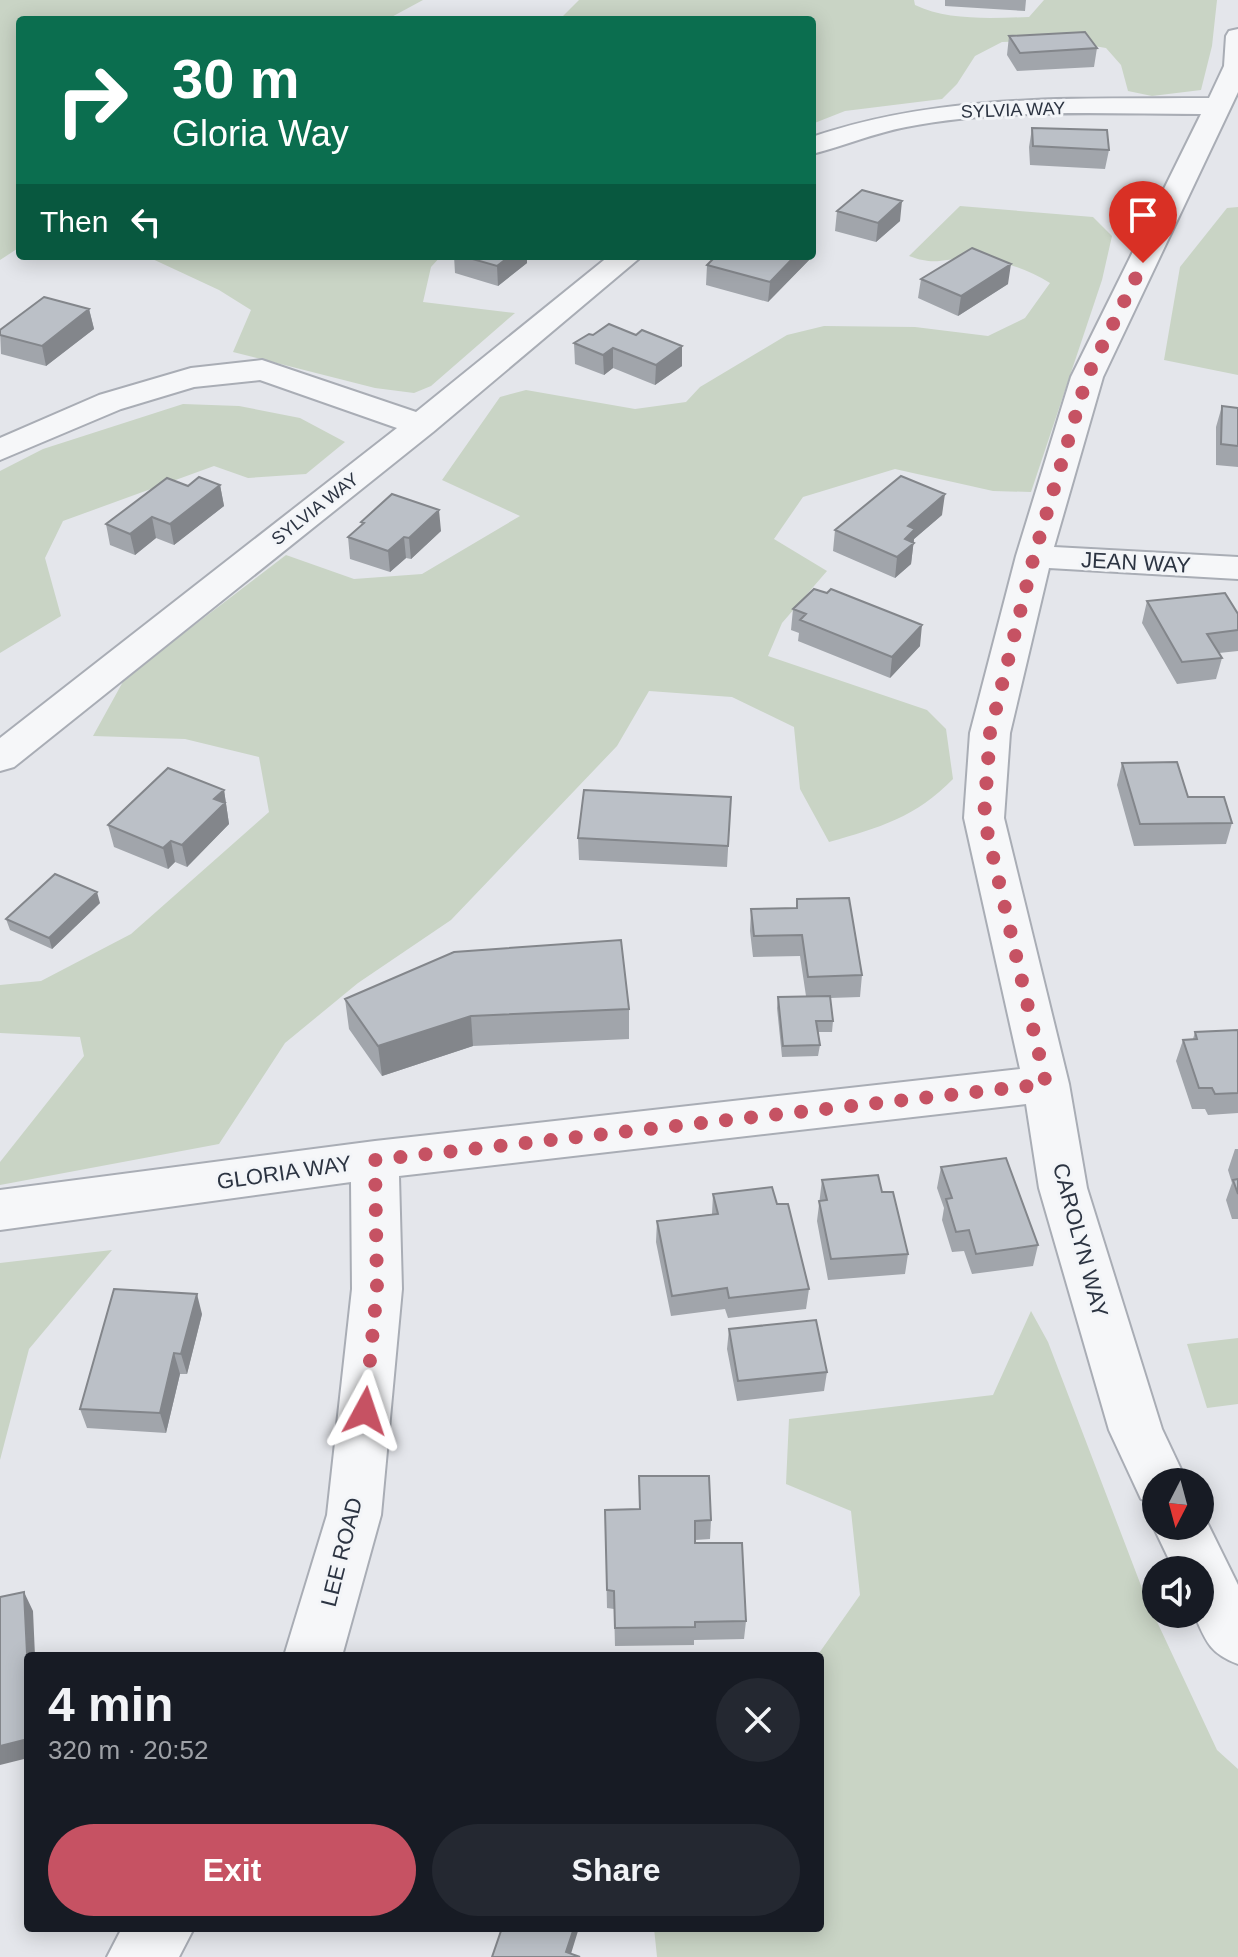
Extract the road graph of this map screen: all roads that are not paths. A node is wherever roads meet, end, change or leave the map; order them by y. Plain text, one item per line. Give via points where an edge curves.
1 (1238, 36) edge
2 (1219, 106) junction
3 (816, 144) edge
4 (622, 260) edge
5 (421, 425) junction
6 (0, 450) edge
7 (1034, 556) junction
8 (1238, 568) edge
9 (0, 758) edge
10 (1046, 1084) junction
11 (375, 1160) junction
12 (0, 1210) edge
13 (1154, 1468) edge
14 (1188, 1540) edge
15 (1238, 1637) edge
16 (314, 1652) edge
17 (159, 1932) edge
18 (139, 1957) edge

1 - 2 street, CAROLYN WAY via 1237,66
2 - 3 street, SYLVIA WAY via 925,114 846,131
2 - 7 street, CAROLYN WAY via 1087,377
4 - 5 street, SYLVIA WAY
5 - 6 street via 262,370 191,378 110,402
5 - 9 street, SYLVIA WAY
7 - 8 street, JEAN WAY
7 - 10 street, CAROLYN WAY via 990,733 984,818
10 - 11 street, GLORIA WAY
10 - 13 street, CAROLYN WAY via 1063,1188 1136,1430
11 - 12 street, GLORIA WAY
11 - 16 street, LEE ROAD via 377,1289 354,1515
14 - 15 street
17 - 18 street

